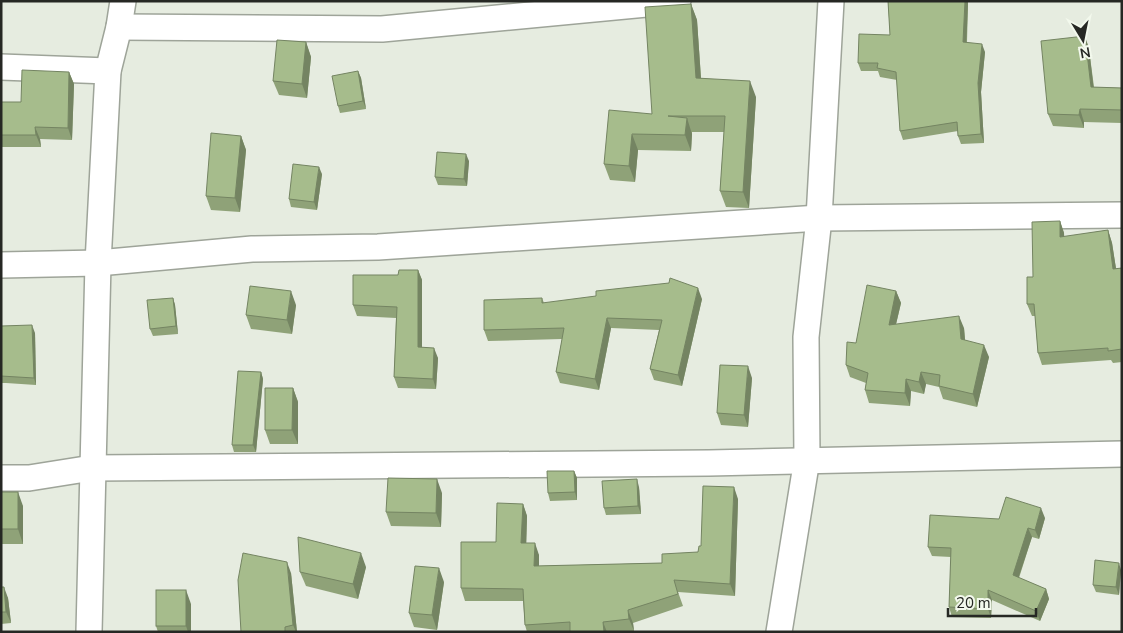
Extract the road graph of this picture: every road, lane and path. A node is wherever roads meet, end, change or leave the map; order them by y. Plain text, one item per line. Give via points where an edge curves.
1 (123, 1) edge
2 (678, 1) edge
3 (831, 1) edge
4 (119, 27) junction
5 (1, 67) edge
6 (108, 71) junction
7 (1122, 216) edge
8 (820, 218) junction
9 (98, 263) junction
10 (1, 266) edge
11 (1122, 454) edge
12 (808, 459) junction
13 (92, 468) junction
14 (1, 478) edge
15 (89, 632) edge
16 (779, 632) edge

1 - 4 street
2 - 4 street via 382,29
3 - 8 street
4 - 6 street
5 - 6 street
6 - 9 street
7 - 8 street
8 - 9 street via 378,247 252,249
8 - 12 street via 806,337
9 - 10 street
9 - 13 street
11 - 12 street
12 - 13 street via 689,463
12 - 16 street
13 - 14 street via 29,478
13 - 15 street

